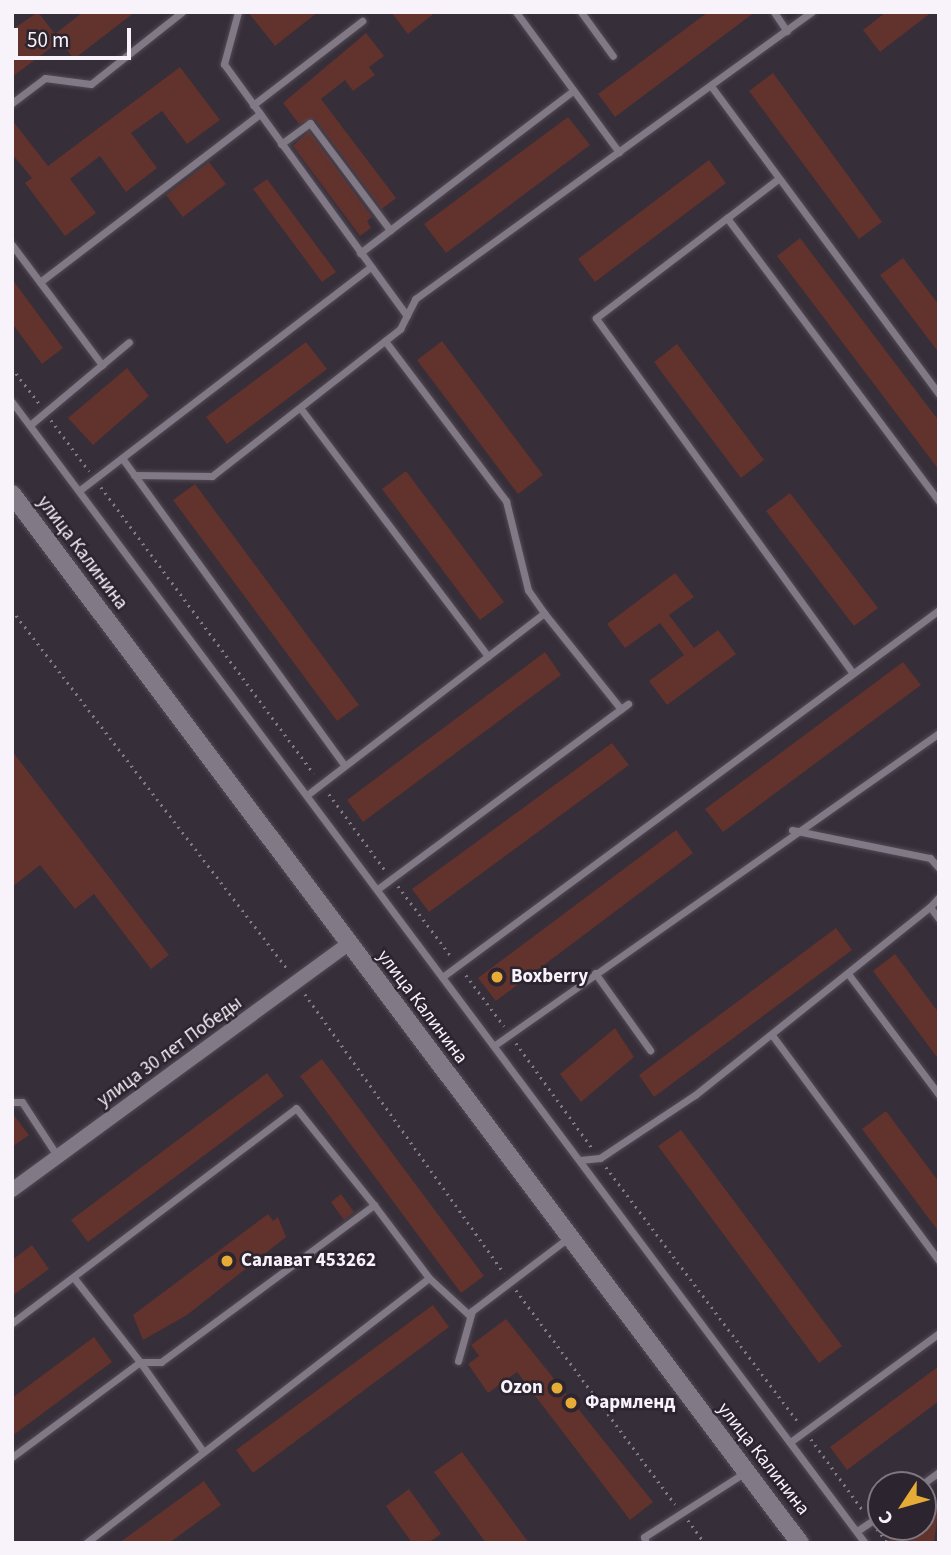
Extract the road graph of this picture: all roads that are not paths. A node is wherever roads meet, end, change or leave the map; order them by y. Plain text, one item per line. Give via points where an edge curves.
1 (182, 12) edge
2 (238, 12) edge
3 (516, 12) edge
4 (581, 12) edge
5 (774, 12) edge
6 (812, 12) edge
7 (362, 21) dead end
8 (787, 31) junction
9 (613, 57) dead end
10 (711, 86) junction
11 (573, 91) junction
12 (12, 103) edge
13 (253, 105) junction
14 (260, 114) junction
15 (281, 144) junction
16 (619, 152) junction
17 (778, 179) junction
18 (727, 218) junction
19 (390, 230) junction
20 (12, 245) edge
21 (360, 253) junction
22 (371, 267) junction
23 (40, 282) junction
24 (407, 316) junction
25 (385, 341) junction
26 (129, 342) dead end
27 (102, 365) junction
28 (939, 394) edge
29 (12, 402) edge
30 (301, 409) junction
31 (30, 425) junction
32 (122, 457) junction
33 (134, 475) junction
34 (80, 491) junction
35 (12, 494) edge
36 (939, 501) edge
37 (939, 610) edge
38 (544, 613) junction
39 (488, 656) junction
40 (852, 672) junction
41 (628, 704) dead end
42 (621, 709) junction
43 (939, 733) edge
44 (344, 765) junction
45 (307, 794) junction
46 (792, 830) junction
47 (939, 868) edge
48 (379, 888) junction
49 (939, 897) edge
50 (930, 907) junction
51 (939, 919) edge
52 (348, 944) junction
53 (595, 973) junction
54 (444, 975) junction
55 (849, 975) junction
56 (772, 1035) junction
57 (495, 1045) junction
58 (650, 1050) dead end
59 (939, 1095) edge
60 (12, 1102) edge
61 (58, 1157) junction
62 (580, 1160) junction
63 (12, 1190) edge
64 (374, 1205) junction
65 (568, 1238) junction
66 (939, 1261) edge
67 (74, 1278) junction
68 (429, 1278) junction
69 (472, 1311) junction
70 (12, 1322) edge
71 (939, 1333) edge
72 (458, 1361) dead end
73 (140, 1362) junction
74 (793, 1440) junction
75 (202, 1450) junction
76 (12, 1457) edge
77 (745, 1472) junction
78 (867, 1525) edge
79 (857, 1531) junction
80 (86, 1543) edge
81 (646, 1543) edge
82 (800, 1543) edge
83 (865, 1543) edge

1 - 12 lane via 91,84 45,78
2 - 13 lane via 224,64
3 - 11 lane
4 - 9 lane
5 - 8 lane
6 - 8 lane
7 - 13 lane
8 - 10 lane
10 - 16 lane
10 - 17 lane
11 - 16 lane
11 - 19 lane
13 - 14 lane
14 - 15 lane
14 - 23 lane
15 - 19 lane via 310,123
15 - 21 lane
16 - 24 lane via 415,299
17 - 18 lane
17 - 28 lane
18 - 36 lane
18 - 40 lane via 596,318
19 - 21 lane
20 - 23 lane
21 - 22 lane
22 - 24 lane
22 - 32 lane
23 - 27 lane
24 - 25 lane
25 - 30 lane
25 - 38 lane via 506,501 528,590
26 - 27 lane
27 - 31 lane
29 - 31 lane
30 - 33 lane via 212,475
30 - 39 lane
31 - 34 lane
32 - 33 lane
32 - 34 lane
33 - 44 lane
34 - 45 lane
35 - 52 street, улица Калинина
37 - 40 lane
38 - 39 lane
38 - 42 lane
39 - 44 lane
40 - 54 lane
41 - 42 lane
42 - 48 lane
43 - 46 lane
44 - 45 lane
45 - 48 lane
46 - 47 lane via 930,858
46 - 53 lane
48 - 54 lane
49 - 50 lane
50 - 51 lane
50 - 55 lane
52 - 61 street, улица 30 лет Победы
52 - 65 street, улица Калинина
53 - 57 lane
53 - 58 lane
54 - 57 lane
55 - 56 lane
55 - 59 lane
56 - 62 lane via 600,1158
56 - 66 lane
57 - 62 lane
60 - 61 lane via 23,1102
61 - 63 street, улица 30 лет Победы
62 - 74 lane
64 - 67 lane via 296,1108
64 - 68 lane
64 - 73 lane via 161,1362
65 - 69 lane
65 - 77 street, улица Калинина
67 - 70 lane
67 - 73 lane
68 - 69 lane
68 - 75 lane
69 - 72 lane
71 - 74 lane
73 - 75 lane
73 - 76 lane
74 - 79 lane
75 - 80 lane
77 - 81 lane via 685,1517 644,1537
77 - 82 street, улица Калинина
78 - 79 lane
79 - 83 lane

